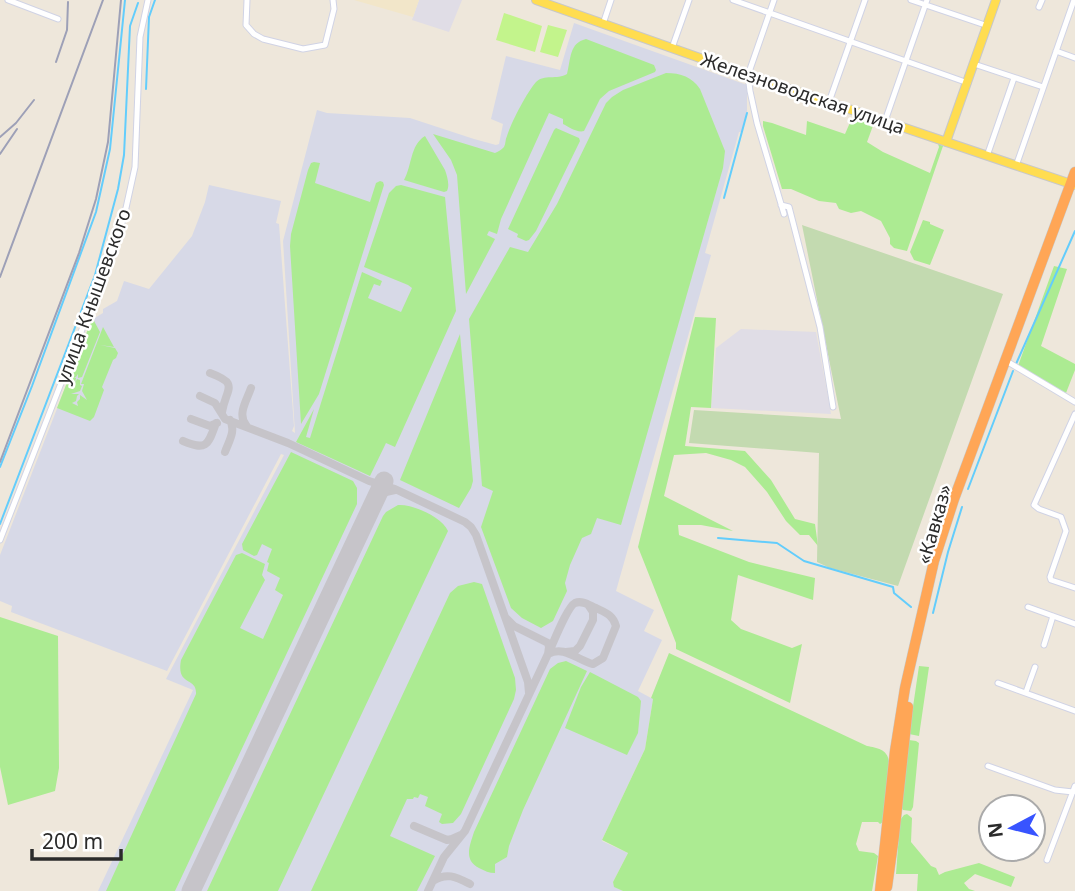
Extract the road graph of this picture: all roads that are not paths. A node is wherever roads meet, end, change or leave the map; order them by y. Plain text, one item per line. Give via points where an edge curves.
1 (8, 0) edge
2 (148, 0) edge
3 (247, 0) edge
4 (333, 0) edge
5 (536, 0) edge
6 (611, 0) edge
7 (689, 0) edge
8 (733, 0) edge
9 (774, 0) edge
10 (865, 0) edge
11 (911, 0) edge
12 (996, 0) edge
13 (1042, 0) edge
14 (1074, 0) edge
15 (16, 1) edge
16 (546, 2) edge
17 (926, 2) edge
18 (1039, 7) dead end
19 (769, 13) junction
20 (58, 19) dead end
21 (603, 24) junction
22 (988, 26) junction
23 (851, 42) junction
24 (672, 48) junction
25 (1056, 51) junction
26 (1075, 58) edge
27 (905, 61) junction
28 (974, 64) junction
29 (748, 75) junction
30 (1014, 78) junction
31 (968, 83) junction
32 (1043, 88) junction
33 (829, 102) junction
34 (885, 121) junction
35 (946, 142) junction
36 (987, 156) junction
37 (1016, 166) junction
38 (1075, 173) edge
39 (1074, 184) edge
40 (781, 205) junction
41 (784, 215) dead end
42 (1008, 362) junction
43 (1075, 402) edge
44 (833, 407) dead end
45 (1075, 414) edge
46 (1066, 531) junction
47 (1075, 533) edge
48 (0, 541) edge
49 (1075, 588) edge
50 (1028, 607) dead end
51 (1053, 616) junction
52 (1075, 624) edge
53 (1044, 645) dead end
54 (1035, 667) dead end
55 (998, 683) dead end
56 (1026, 692) junction
57 (1075, 711) edge
58 (904, 714) junction
59 (988, 766) dead end
60 (899, 787) junction
61 (1074, 789) edge
62 (890, 809) junction
63 (1047, 860) dead end
64 (878, 891) edge
65 (886, 891) edge

1 - 15 street
2 - 48 street, улица Кнышевского via 140,37 135,167 124,217
3 - 4 street via 246,25 254,34 303,49 325,45
5 - 16 main road, Железноводская улица
6 - 21 street
7 - 24 street
8 - 19 street
9 - 19 street
10 - 23 street
11 - 17 street
12 - 22 main road
13 - 18 street
14 - 25 street
15 - 20 street
16 - 21 main road, Железноводская улица
17 - 22 street
17 - 27 street
19 - 23 street
19 - 29 street
21 - 24 main road, Железноводская улица
22 - 28 main road
23 - 27 street
23 - 33 street
24 - 29 main road, Железноводская улица
25 - 26 street
25 - 32 street
27 - 31 street
27 - 34 street
28 - 30 street
28 - 31 main road
29 - 33 main road, Железноводская улица
29 - 40 street
30 - 32 street
30 - 36 street
31 - 35 main road
32 - 37 street
33 - 34 main road, Железноводская улица
34 - 35 main road, Железноводская улица
35 - 36 main road, Железноводская улица
36 - 37 main road, Железноводская улица
37 - 39 main road, Железноводская улица
38 - 39 highway
39 - 42 highway, «Кавказ»
39 - 58 highway, «Кавказ» via 942,534 912,651
40 - 41 street
40 - 44 street via 789,207 793,221 820,327
42 - 43 street
42 - 58 highway, «Кавказ» via 947,532
45 - 46 street via 1034,505 1062,517
46 - 47 street
46 - 49 street via 1050,577
50 - 51 street
51 - 52 street
51 - 53 street
54 - 56 street
55 - 56 street
56 - 57 street
58 - 60 highway, «Кавказ»
58 - 62 highway, «Кавказ»
59 - 61 street via 1055,790
60 - 62 highway via 898,756
60 - 65 highway, «Кавказ»
61 - 63 street
62 - 64 highway, «Кавказ»

